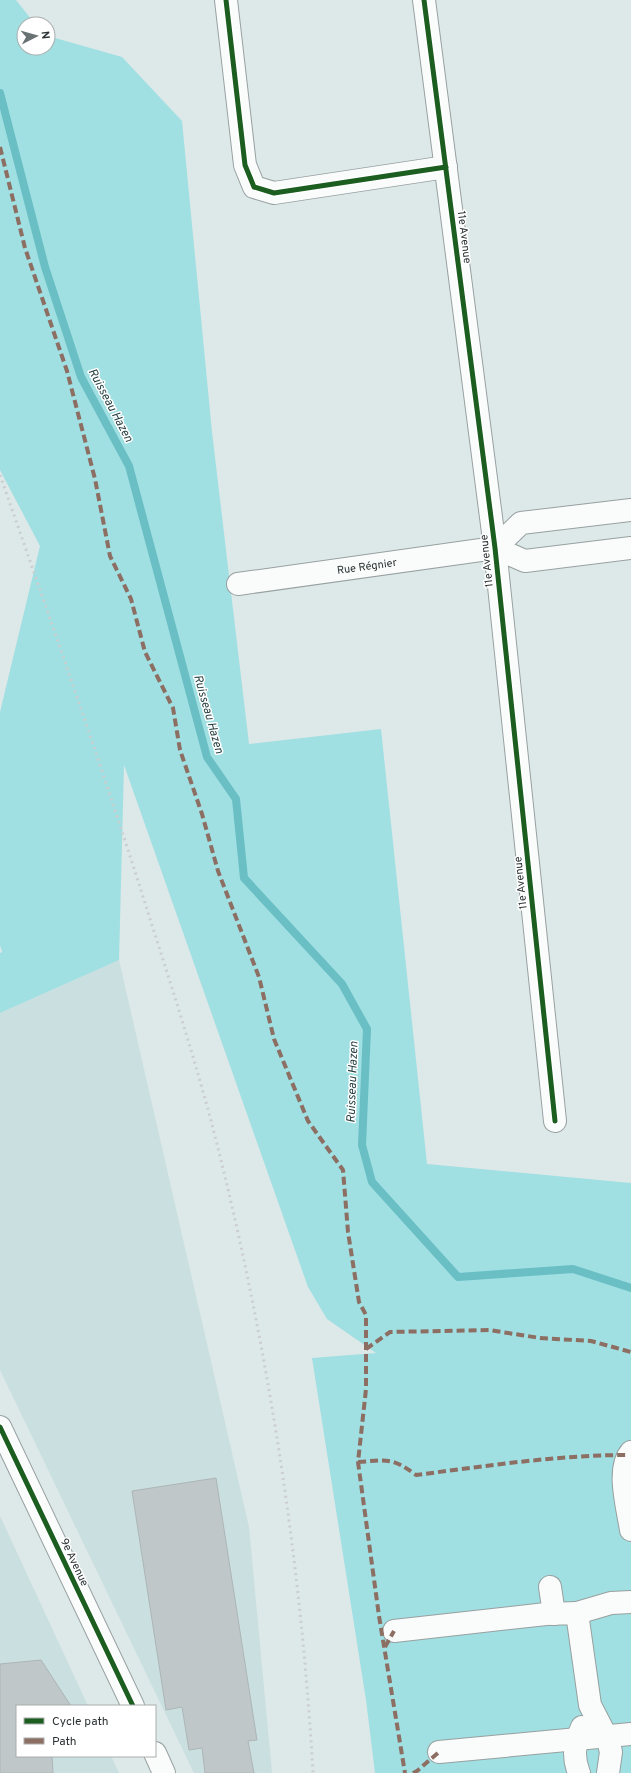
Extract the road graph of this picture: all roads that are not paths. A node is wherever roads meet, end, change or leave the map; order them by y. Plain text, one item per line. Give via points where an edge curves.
1 (226, 0) edge
2 (424, 0) edge
3 (446, 167) junction
4 (631, 510) edge
5 (495, 548) junction
6 (631, 548) edge
7 (238, 584) dead end
8 (555, 1121) dead end
9 (0, 1427) edge
10 (631, 1452) edge
11 (631, 1530) edge
12 (550, 1587) dead end
13 (631, 1602) edge
14 (577, 1613) junction
15 (554, 1614) junction
16 (394, 1631) dead end
17 (133, 1705) edge
18 (590, 1705) junction
19 (631, 1734) edge
20 (605, 1735) junction
21 (577, 1738) junction
22 (439, 1752) dead end
23 (156, 1755) edge
24 (164, 1773) edge
25 (579, 1773) edge
26 (608, 1773) edge

1 - 3 street via 245,165 254,187 274,193
2 - 3 street, 11e Avenue
3 - 5 street, 11e Avenue
4 - 5 street via 521,523
5 - 6 street via 525,561
5 - 7 street, Rue Régnier
5 - 8 street, 11e Avenue
9 - 17 street, 9e Avenue
10 - 11 street via 624,1471 625,1497
12 - 15 street
13 - 14 street via 611,1603
14 - 15 street
14 - 18 street
15 - 16 street
18 - 20 street
18 - 21 street
19 - 20 street
20 - 21 street
20 - 26 street via 611,1752
21 - 22 street
21 - 25 street via 574,1752
23 - 24 street

